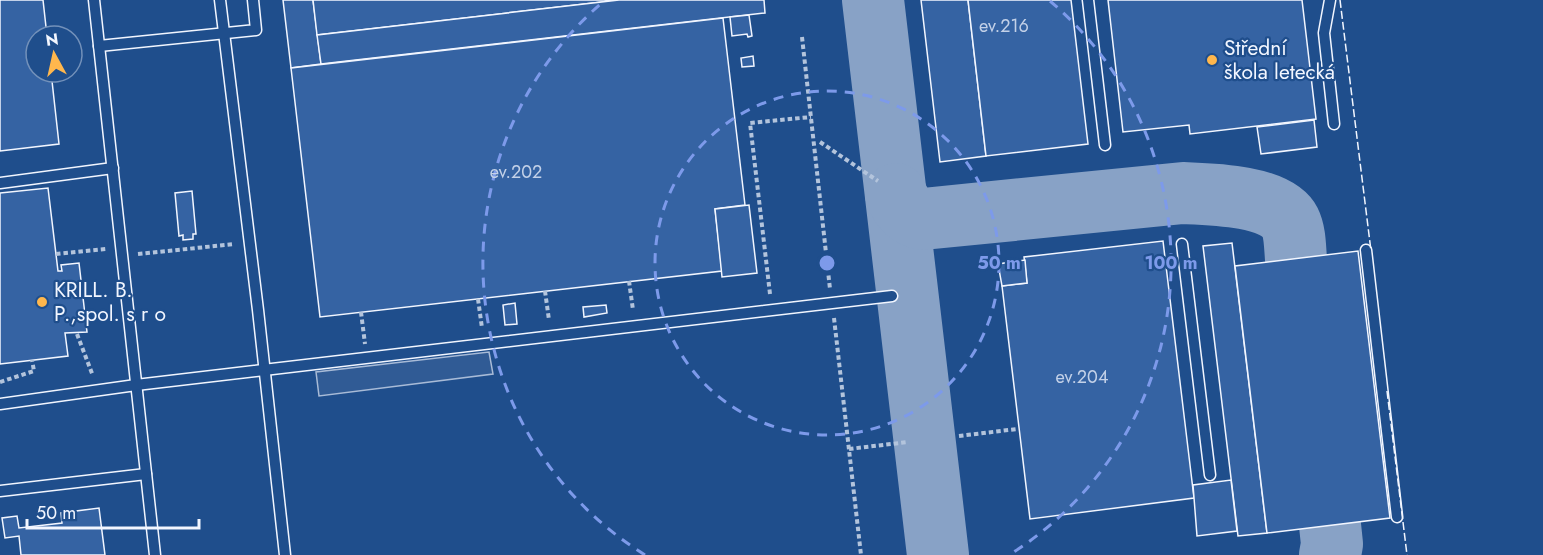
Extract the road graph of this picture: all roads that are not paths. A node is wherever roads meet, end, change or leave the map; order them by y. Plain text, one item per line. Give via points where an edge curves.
1 (94, 0) edge
2 (220, 0) edge
3 (253, 0) edge
4 (1088, 0) edge
5 (1330, 0) edge
6 (224, 33) junction
7 (99, 46) junction
8 (1334, 124) dead end
9 (1105, 145) dead end
10 (113, 168) junction
11 (0, 183) edge
12 (1182, 244) dead end
13 (1366, 250) dead end
14 (892, 296) dead end
15 (265, 370) junction
16 (136, 385) junction
17 (0, 404) edge
18 (146, 474) junction
19 (1210, 475) dead end
20 (0, 491) edge
21 (1396, 517) dead end
22 (155, 555) edge
23 (285, 555) edge

1 - 7 lane
2 - 6 lane
3 - 6 lane via 256,30
4 - 9 lane
5 - 8 lane via 1324,33
6 - 7 lane
6 - 15 lane
7 - 10 lane
10 - 11 lane
10 - 16 lane
12 - 19 lane
13 - 21 lane
14 - 15 lane
15 - 16 lane
15 - 23 lane
16 - 17 lane
16 - 18 lane
18 - 20 lane
18 - 22 lane

